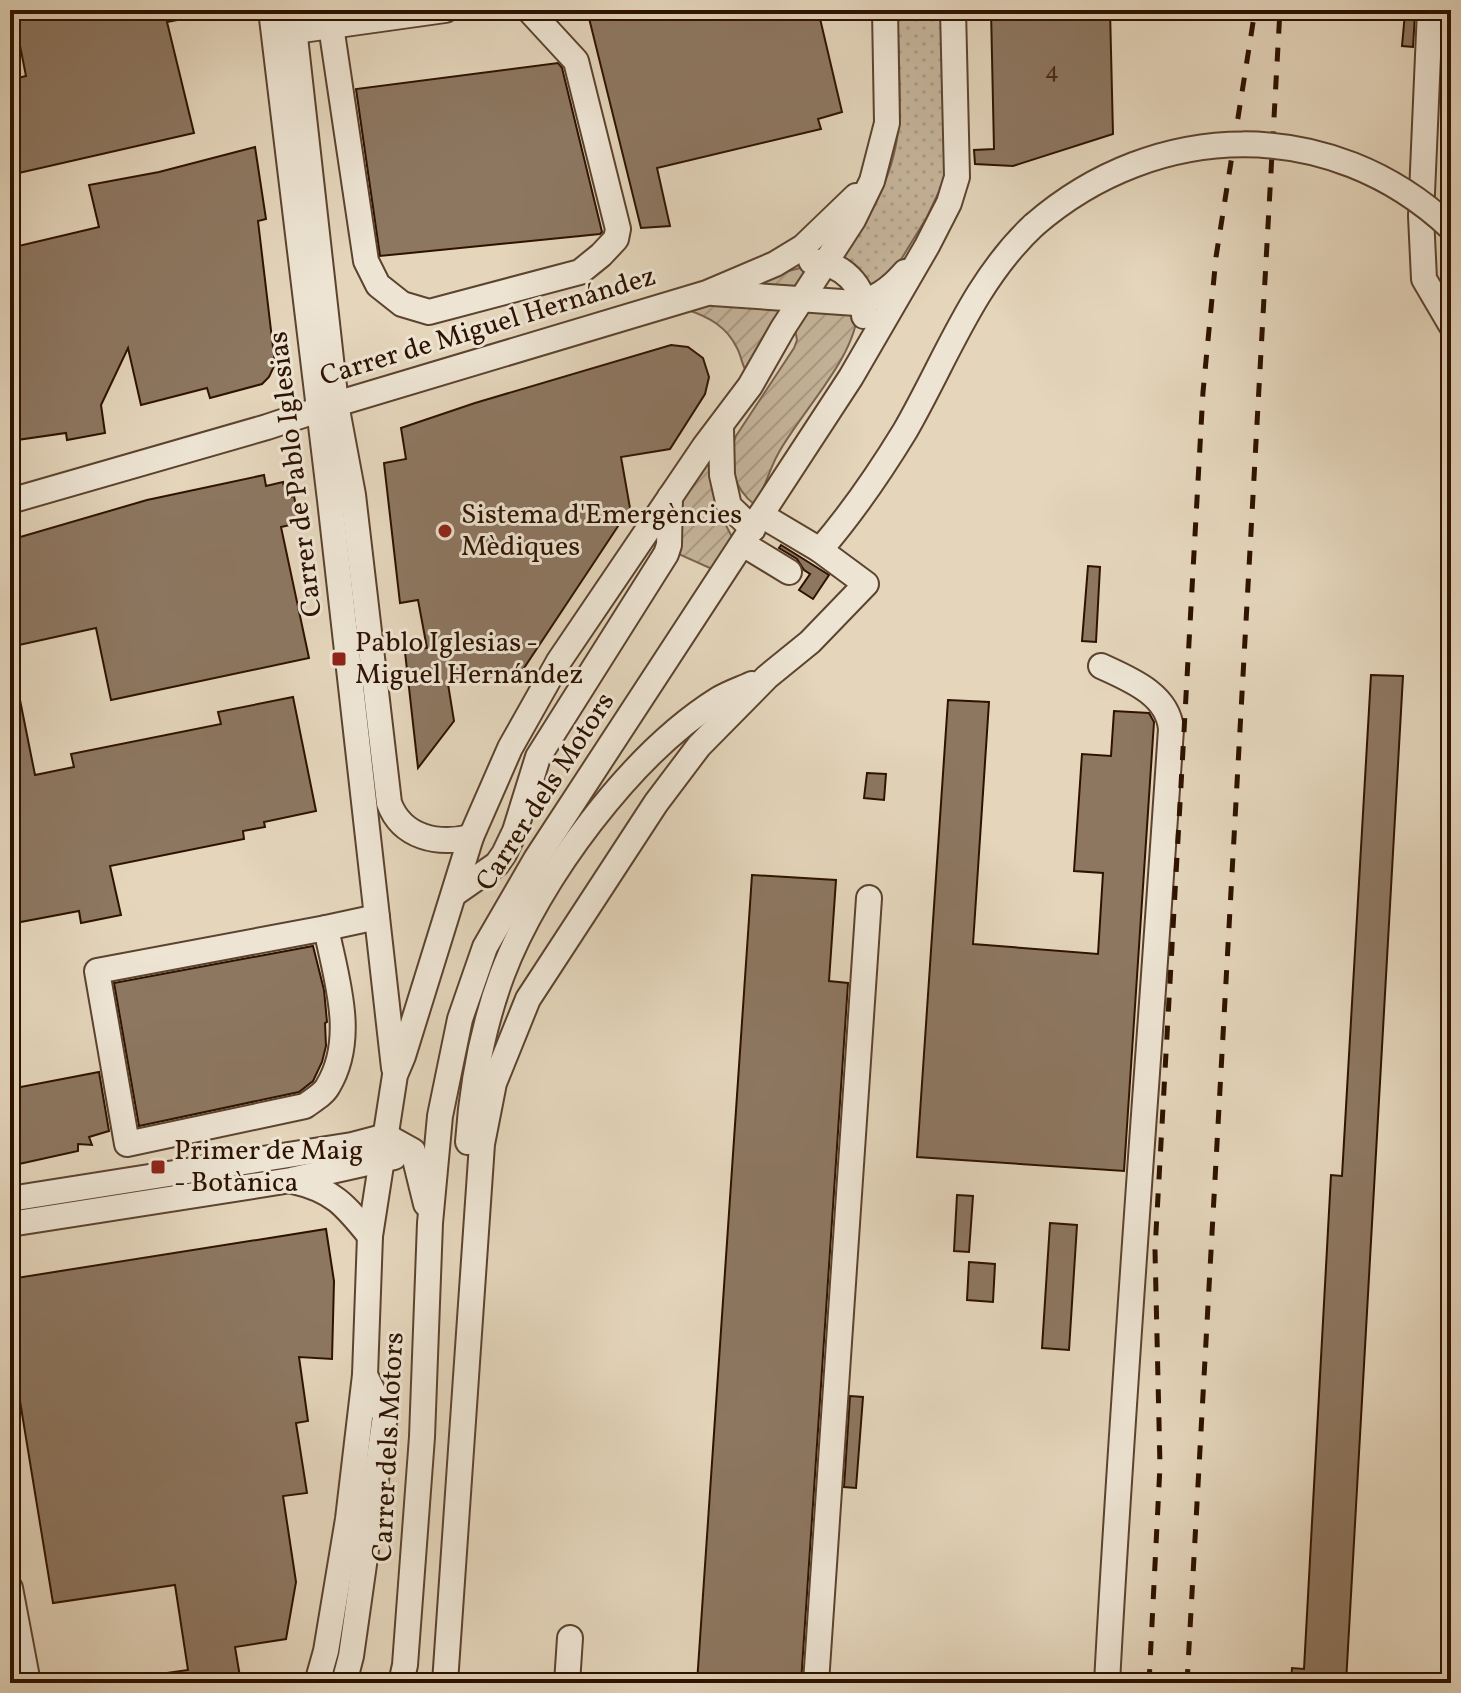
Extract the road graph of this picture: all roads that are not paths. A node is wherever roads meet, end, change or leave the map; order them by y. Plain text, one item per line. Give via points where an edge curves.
1 (271, 10) edge
2 (445, 10) edge
3 (529, 10) edge
4 (885, 10) edge
5 (953, 10) edge
6 (1430, 10) edge
7 (294, 21) edge
8 (331, 26) junction
9 (872, 181) junction
10 (1451, 228) edge
11 (927, 246) junction
12 (825, 262) junction
13 (775, 264) junction
14 (1451, 292) edge
15 (707, 293) junction
16 (801, 300) junction
17 (865, 302) junction
18 (1451, 326) edge
19 (851, 377) junction
20 (327, 407) junction
21 (721, 428) junction
22 (670, 497) junction
23 (10, 501) edge
24 (753, 529) junction
25 (820, 550) junction
26 (789, 572) dead end
27 (1101, 666) dead end
28 (767, 677) junction
29 (471, 837) junction
30 (454, 894) junction
31 (869, 898) dead end
32 (377, 917) junction
33 (326, 928) junction
34 (395, 1075) junction
35 (440, 1116) junction
36 (386, 1136) junction
37 (413, 1151) junction
38 (382, 1161) junction
39 (291, 1180) junction
40 (10, 1199) edge
41 (430, 1223) junction
42 (10, 1224) edge
43 (370, 1236) junction
44 (365, 1375) junction
45 (10, 1588) edge
46 (570, 1638) dead end
47 (28, 1683) edge
48 (317, 1683) edge
49 (344, 1683) edge
50 (401, 1683) edge
51 (430, 1683) edge
52 (445, 1683) edge
53 (567, 1683) edge
54 (816, 1683) edge
55 (1107, 1683) edge

1 - 20 street, Carrer de Pablo Iglesias
2 - 8 street
3 - 8 street via 576,61 618,229 616,239 580,272 429,312 402,304 378,285 366,261
4 - 9 street, Carrer dels Motors via 887,123
5 - 11 street, Carrer dels Motors via 957,177
6 - 18 street via 1421,216 1424,279
7 - 8 street
7 - 20 street, Carrer de Pablo Iglesias
9 - 12 street, Carrer dels Motors
9 - 13 street, Carrer de Miguel Hernández via 803,247
10 - 25 street, bridge via 1407,193 1367,171 1299,150 1244,144 1179,150 1129,165 1082,188 1034,225 999,264 959,325 905,431
11 - 17 street via 894,285
11 - 19 street, Carrer dels Motors
12 - 13 street, Carrer de Miguel Hernández
12 - 16 street, Carrer dels Motors
12 - 17 street via 849,276
13 - 15 street, Carrer de Miguel Hernández
14 - 18 street
15 - 16 street, Carrer de Miguel Hernández
15 - 20 street, Carrer de Miguel Hernández
16 - 17 street, Carrer de Miguel Hernández
16 - 21 street, Carrer dels Motors
17 - 19 street via 863,335
19 - 24 street, Carrer dels Motors
20 - 23 street, Carrer de Miguel Hernández
20 - 29 street, Carrer de Pablo Iglesias via 353,495 389,803 418,836 442,842
20 - 32 street, Carrer de Pablo Iglesias
21 - 22 street, Carrer dels Motors
21 - 24 street via 729,506
22 - 29 street, Carrer dels Motors via 529,711
22 - 30 street, Carrer dels Motors via 666,554 538,757 504,854
24 - 25 street
24 - 26 street
24 - 35 street, Carrer dels Motors via 536,859 485,947 460,1019
25 - 28 street via 866,584
27 - 55 street via 1155,697 1167,712 1171,729
28 - 51 street via 721,698 635,770 538,902 503,972 473,1083
28 - 52 street via 699,746 642,823 528,999 494,1083 482,1144
29 - 30 street, Carrer dels Motors
30 - 34 street, Carrer dels Motors
31 - 54 street
32 - 33 street
32 - 34 street, Carrer de Pablo Iglesias
33 - 33 street via 97,971 127,1144 305,1106 327,1088 340,1059 344,1021
34 - 36 street, Carrer dels Motors
35 - 37 street
35 - 41 street, Carrer dels Motors
36 - 37 street
36 - 38 street, Carrer dels Motors
36 - 40 street
37 - 38 street
37 - 41 street
38 - 39 street
38 - 43 street, Carrer dels Motors
39 - 42 street
39 - 43 street via 339,1199
41 - 50 street, Carrer dels Motors via 422,1437
43 - 44 street, Carrer dels Motors
44 - 48 street, Carrer dels Motors via 348,1519
44 - 49 street via 385,1416
45 - 47 street
46 - 53 street

